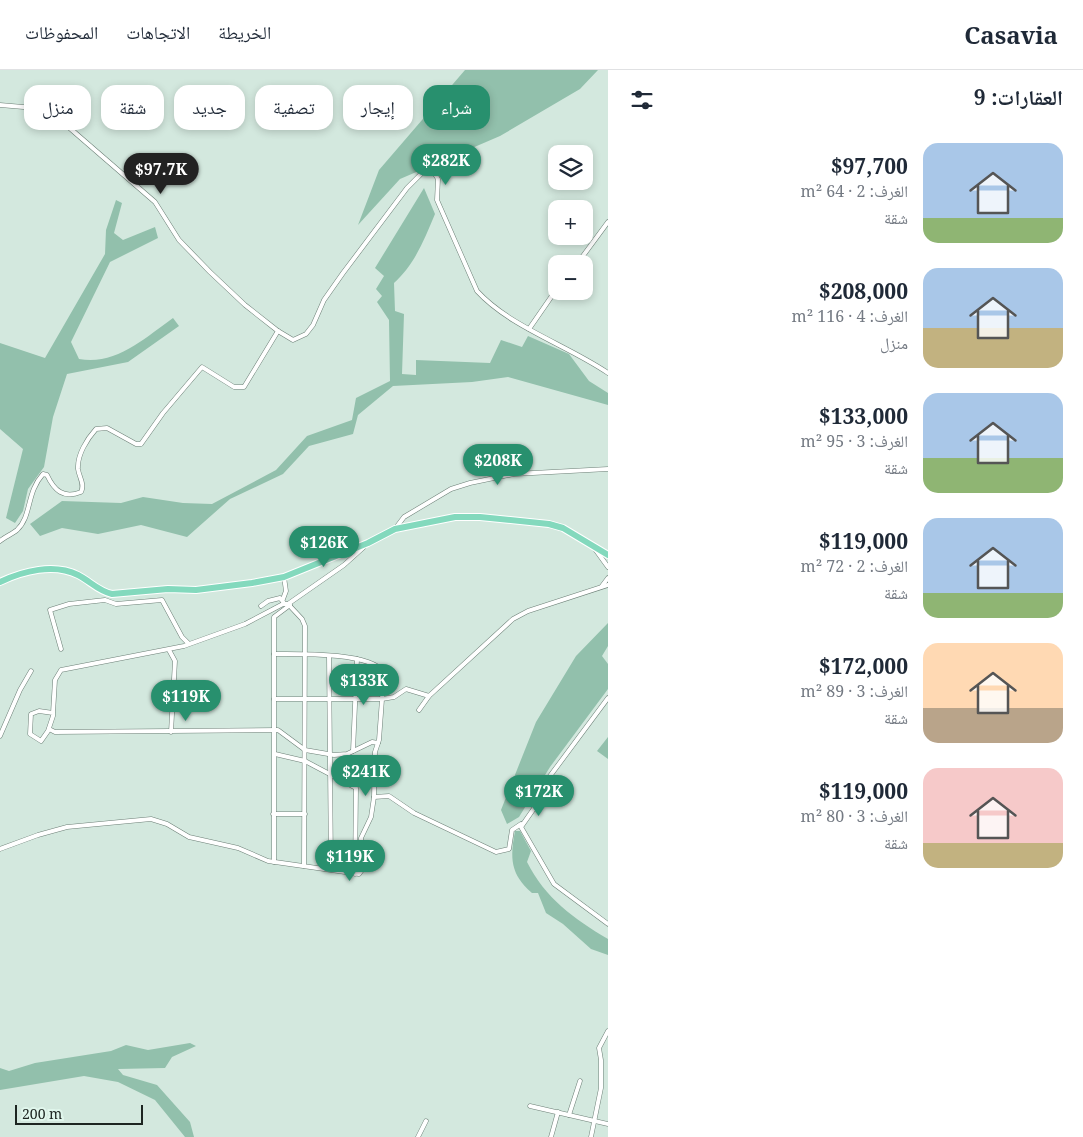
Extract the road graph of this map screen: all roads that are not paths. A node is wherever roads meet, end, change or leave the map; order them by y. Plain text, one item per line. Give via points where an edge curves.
1 (0, 105) edge
2 (608, 222) edge
3 (584, 255) edge
4 (549, 300) edge
5 (529, 329) junction
6 (278, 331) junction
7 (608, 373) edge
8 (608, 469) edge
9 (395, 529) junction
10 (0, 541) edge
11 (368, 543) junction
12 (592, 546) junction
13 (608, 555) edge
14 (608, 567) edge
15 (284, 577) junction
16 (608, 578) edge
17 (0, 582) edge
18 (608, 584) edge
19 (602, 587) junction
20 (111, 598) junction
21 (286, 603) junction
22 (260, 606) dead end
23 (188, 643) junction
24 (61, 649) dead end
25 (169, 650) junction
26 (274, 654) junction
27 (305, 654) junction
28 (330, 656) junction
29 (357, 659) junction
30 (31, 671) dead end
31 (429, 696) junction
32 (608, 698) edge
33 (274, 699) junction
34 (305, 699) junction
35 (329, 699) junction
36 (355, 699) junction
37 (382, 699) junction
38 (419, 710) dead end
39 (53, 713) junction
40 (49, 729) junction
41 (275, 730) junction
42 (171, 732) junction
43 (0, 736) edge
44 (378, 743) junction
45 (305, 750) junction
46 (353, 751) junction
47 (275, 754) junction
48 (329, 755) junction
49 (305, 761) junction
50 (330, 774) junction
51 (374, 797) junction
52 (273, 814) junction
53 (304, 814) junction
54 (521, 824) junction
55 (0, 849) edge
56 (274, 862) junction
57 (304, 866) junction
58 (331, 869) junction
59 (355, 874) junction
60 (608, 924) edge
61 (608, 1031) edge
62 (580, 1081) dead end
63 (530, 1106) dead end
64 (558, 1112) junction
65 (569, 1115) junction
66 (593, 1120) junction
67 (426, 1121) dead end
68 (608, 1124) edge
69 (418, 1137) edge
70 (551, 1137) edge
71 (592, 1137) edge

1 - 6 street via 35,108 58,118 155,202 185,246 245,305
2 - 3 street
4 - 5 street
5 - 6 street via 488,303 477,291 437,200 436,174 428,170 407,188 343,273 306,334 293,340
5 - 7 street
6 - 10 street via 244,386 234,386 202,368 141,444 107,428 96,429 79,458 80,492 58,491 43,474 29,496 24,520 17,530
8 - 9 street via 530,473 470,482 412,511 401,519
9 - 11 main road
9 - 12 main road via 455,517 490,518 549,524 563,528
11 - 15 main road
11 - 21 street via 344,566
12 - 13 main road
12 - 14 street
15 - 20 main road via 252,584 196,590 168,589
15 - 21 street
16 - 19 street
17 - 20 main road via 24,572 67,570
18 - 19 street
19 - 31 street via 513,619
20 - 23 street via 116,604 162,600
20 - 24 street via 50,610
21 - 22 street via 268,601
21 - 23 street via 245,624
21 - 26 street via 275,616
21 - 27 street via 305,624
23 - 25 street
25 - 39 street via 61,670 56,678
25 - 42 street via 175,661
26 - 27 street
26 - 33 street
27 - 28 street
27 - 34 street
28 - 29 street
28 - 35 street
29 - 36 street
29 - 37 street via 374,664 384,672
30 - 43 street
31 - 37 street via 406,689 394,697
31 - 38 street
32 - 54 street via 550,776 537,803
33 - 34 street
33 - 41 street
34 - 35 street
34 - 45 street
35 - 36 street
35 - 48 street
36 - 37 street
36 - 46 street
37 - 44 street
39 - 40 street
39 - 40 street via 37,711 29,716 30,734 42,741
40 - 42 street via 55,732
41 - 42 street
41 - 45 street via 282,731
41 - 47 street
44 - 46 street via 372,742
44 - 51 street
45 - 48 street
45 - 49 street
46 - 48 street
47 - 49 street
47 - 52 street
48 - 50 street
49 - 50 street
49 - 53 street
50 - 58 street
50 - 59 street via 357,789
51 - 54 street via 389,796 414,813 496,852 509,849 512,830
51 - 59 street via 371,815 362,834 362,870
52 - 53 street
52 - 56 street
53 - 57 street
54 - 60 street via 554,884
55 - 56 street via 38,834 68,827 144,819 162,822 189,837 233,846
56 - 57 street
57 - 58 street
58 - 59 street
61 - 66 street via 598,1050 601,1088
62 - 65 street
63 - 64 street
64 - 65 street
64 - 70 street
65 - 66 street
66 - 68 street
66 - 71 street
67 - 69 street

